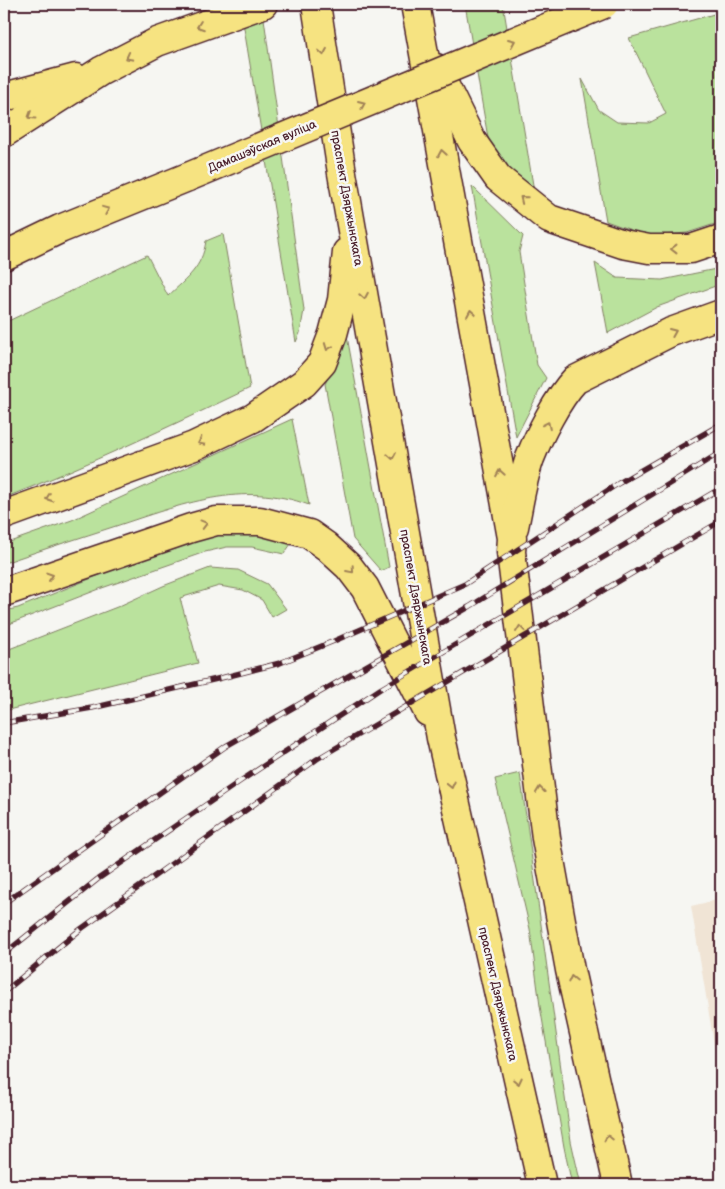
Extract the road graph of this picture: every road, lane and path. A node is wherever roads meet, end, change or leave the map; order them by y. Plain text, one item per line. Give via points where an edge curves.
1 (262, 4) edge
2 (316, 4) edge
3 (416, 4) edge
4 (604, 4) edge
5 (421, 38) junction
6 (101, 71) junction
7 (4, 97) edge
8 (4, 133) edge
9 (346, 196) junction
10 (60, 229) junction
11 (721, 239) edge
12 (4, 256) edge
13 (4, 266) edge
14 (721, 314) edge
15 (4, 515) edge
16 (512, 538) junction
17 (4, 592) edge
18 (441, 738) junction
19 (542, 1185) edge
20 (618, 1185) edge

1 -> 6 main road via 157,42
2 -> 9 main road, праспект Дзяржынскага
3 - 5 main road
10 -> 4 main road, Дамашэўская вуліца, bridge
11 -> 5 main road via 691,249 649,249 623,244 549,219 498,178 472,141
16 -> 5 main road
6 - 7 main road
6 -> 8 main road
9 -> 15 main road via 347,256 342,300 322,363 304,383 253,418 194,446
9 -> 18 main road, праспект Дзяржынскага
10 - 12 main road, Дамашэўская вуліца
10 - 13 main road
16 -> 14 main road via 530,458 553,412 575,380 671,332
20 -> 16 main road via 570,970 546,838 511,552
17 -> 18 main road via 216,521 260,521 309,534 349,567 365,588
18 -> 19 main road, праспект Дзяржынскага

